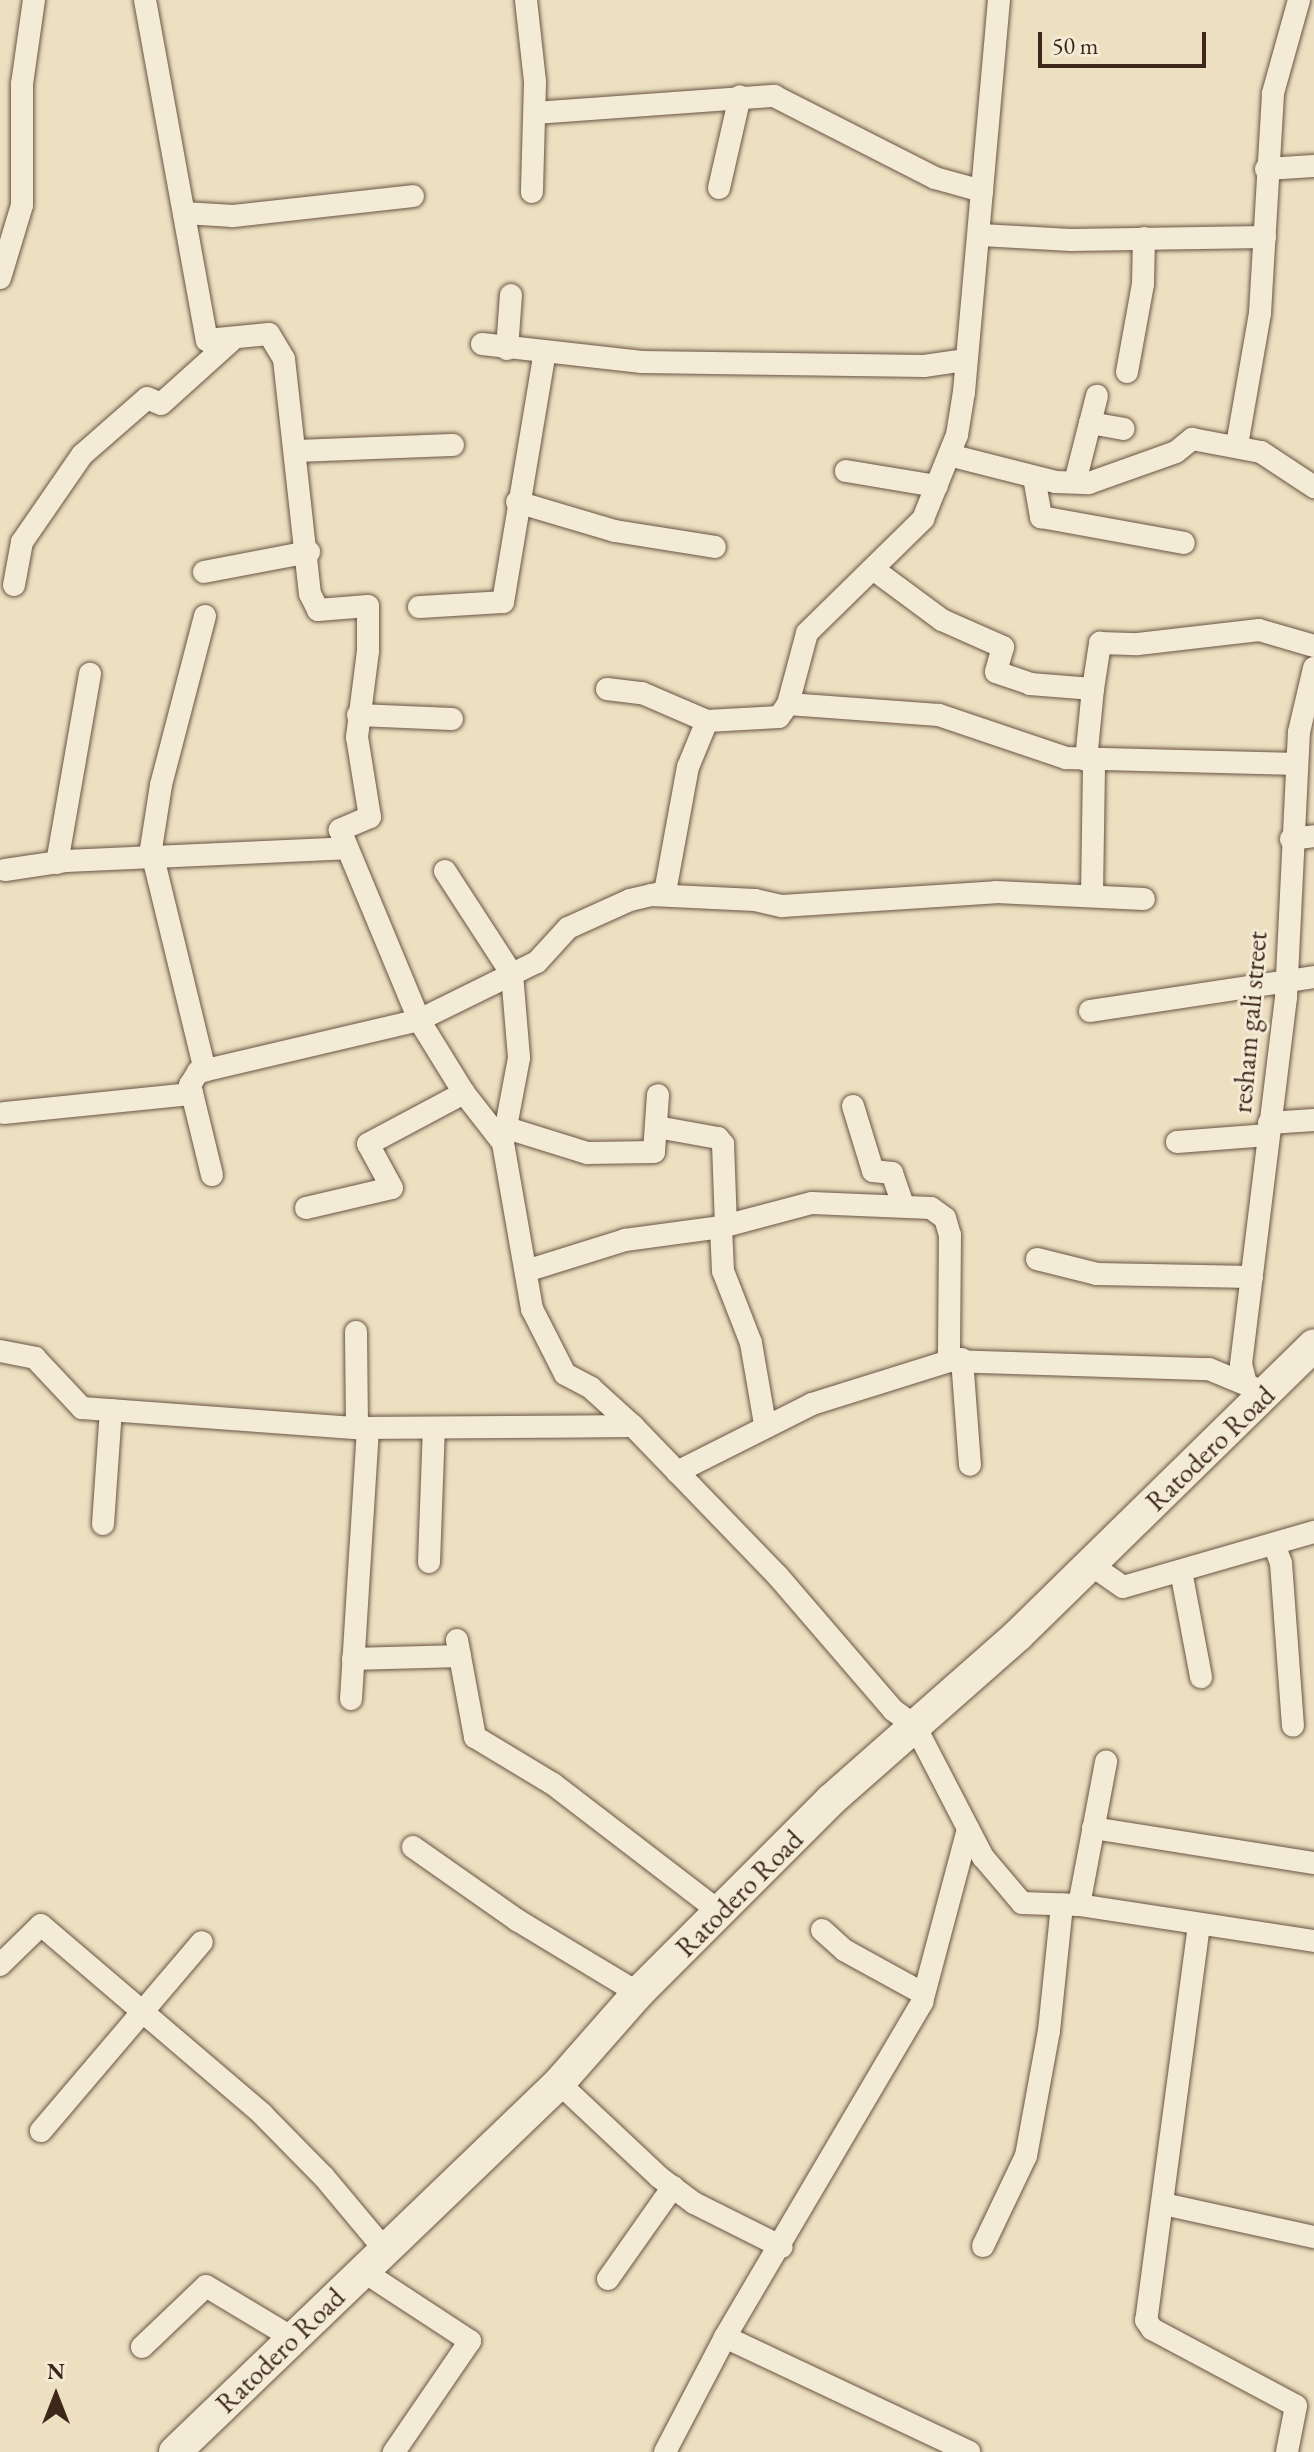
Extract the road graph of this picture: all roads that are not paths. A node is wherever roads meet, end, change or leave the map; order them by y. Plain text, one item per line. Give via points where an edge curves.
1 (34, 0) edge
2 (145, 0) edge
3 (526, 0) edge
4 (999, 0) edge
5 (1299, 0) edge
6 (740, 96) junction
7 (535, 113) junction
8 (1314, 166) edge
9 (1266, 169) junction
10 (719, 188) dead end
11 (982, 191) junction
12 (532, 192) dead end
13 (413, 196) dead end
14 (184, 213) junction
15 (981, 235) junction
16 (1265, 237) junction
17 (1144, 238) junction
18 (0, 278) edge
19 (511, 295) dead end
20 (231, 341) junction
21 (482, 344) dead end
22 (507, 349) junction
23 (545, 352) junction
24 (965, 360) junction
25 (1127, 372) dead end
26 (1097, 396) dead end
27 (1090, 423) junction
28 (1123, 429) dead end
29 (453, 445) dead end
30 (1237, 445) junction
31 (295, 451) junction
32 (949, 455) junction
33 (846, 471) dead end
34 (1034, 477) junction
35 (1075, 482) junction
36 (937, 486) junction
37 (1314, 487) edge
38 (517, 502) junction
39 (1184, 543) dead end
40 (715, 547) dead end
41 (309, 552) junction
42 (873, 569) junction
43 (204, 572) dead end
44 (14, 585) dead end
45 (419, 607) dead end
46 (205, 616) dead end
47 (1314, 646) edge
48 (90, 674) dead end
49 (1313, 679) edge
50 (607, 689) dead end
51 (1093, 689) junction
52 (788, 704) junction
53 (358, 715) junction
54 (452, 719) dead end
55 (707, 721) junction
56 (1090, 760) junction
57 (1297, 764) junction
58 (1314, 836) edge
59 (1291, 839) junction
60 (347, 848) junction
61 (154, 859) junction
62 (57, 863) junction
63 (5, 870) dead end
64 (445, 871) dead end
65 (1092, 894) junction
66 (650, 895) junction
67 (1144, 899) dead end
68 (512, 974) junction
69 (1314, 977) edge
70 (1287, 981) junction
71 (1090, 1011) dead end
72 (419, 1020) junction
73 (205, 1070) junction
74 (464, 1093) junction
75 (192, 1094) junction
76 (658, 1095) dead end
77 (853, 1106) dead end
78 (4, 1113) dead end
79 (1314, 1120) edge
80 (657, 1127) junction
81 (1269, 1129) junction
82 (505, 1136) junction
83 (1177, 1142) dead end
84 (212, 1175) dead end
85 (903, 1205) junction
86 (306, 1208) dead end
87 (724, 1227) junction
88 (1037, 1259) dead end
89 (526, 1271) junction
90 (1252, 1277) junction
91 (356, 1332) dead end
92 (1314, 1345) edge
93 (0, 1351) edge
94 (956, 1360) junction
95 (1254, 1389) junction
96 (111, 1410) junction
97 (765, 1424) junction
98 (633, 1426) junction
99 (434, 1428) junction
100 (362, 1429) junction
101 (970, 1465) dead end
102 (677, 1472) junction
103 (103, 1524) dead end
104 (1314, 1532) edge
105 (1274, 1544) junction
106 (429, 1562) dead end
107 (1090, 1564) junction
108 (1181, 1571) junction
109 (353, 1659) junction
110 (1201, 1677) dead end
111 (351, 1699) dead end
112 (915, 1726) junction
113 (1293, 1726) dead end
114 (1106, 1762) dead end
115 (1093, 1828) junction
116 (968, 1829) junction
117 (413, 1847) dead end
118 (1314, 1863) edge
119 (1070, 1905) junction
120 (720, 1912) junction
121 (1199, 1925) junction
122 (822, 1930) dead end
123 (1314, 1941) edge
124 (202, 1942) dead end
125 (0, 1965) edge
126 (638, 1993) junction
127 (924, 1994) junction
128 (144, 2011) junction
129 (559, 2083) junction
130 (41, 2131) dead end
131 (673, 2187) junction
132 (1164, 2204) junction
133 (1314, 2237) edge
134 (983, 2246) dead end
135 (782, 2247) junction
136 (374, 2261) junction
137 (608, 2279) dead end
138 (291, 2337) junction
139 (725, 2337) junction
140 (142, 2347) dead end
141 (175, 2452) edge
142 (394, 2452) edge
143 (665, 2452) edge
144 (969, 2452) edge
145 (1287, 2452) edge

1 - 18 street via 22,84 22,205
2 - 14 street
3 - 7 street
4 - 11 street
5 - 9 street via 1273,93
6 - 7 street
6 - 10 street
6 - 11 street via 774,96 935,178
7 - 12 street
8 - 9 street
9 - 16 street
11 - 15 street
13 - 14 street via 233,216
14 - 20 street via 207,340
15 - 17 street
15 - 24 street
16 - 17 street
16 - 30 street via 1260,313
17 - 25 street via 1143,284
19 - 22 street
20 - 31 street via 269,334 284,359
20 - 44 street via 161,404 147,398 82,455 22,542
21 - 22 street
22 - 23 street
23 - 24 street via 642,362 924,366
23 - 38 street
24 - 32 street via 964,392
26 - 27 street
27 - 28 street
27 - 35 street
29 - 31 street
30 - 35 street via 1192,439 1176,452 1089,483
30 - 37 street via 1261,452
31 - 41 street
32 - 34 street
32 - 36 street
33 - 36 street
34 - 35 street
34 - 39 street via 1041,517
36 - 42 street via 923,519
38 - 40 street via 615,531
38 - 45 street via 503,602
41 - 43 street
41 - 53 street via 310,594 318,610 368,606 368,651
42 - 51 street via 942,620 1003,647 996,672 1030,684
42 - 52 street via 807,633
46 - 61 street via 161,785
47 - 51 street via 1259,630 1138,644 1100,643
48 - 62 street
49 - 57 street, resham gali street
50 - 55 street via 642,693
51 - 56 street
52 - 55 street via 779,717
52 - 56 street via 939,715 1052,754
53 - 54 street
53 - 60 street via 370,817 340,830
55 - 66 street via 688,767 665,892
56 - 57 street
56 - 65 street
57 - 59 street, resham gali street
58 - 59 street
59 - 70 street, resham gali street
60 - 61 street
60 - 72 street
61 - 62 street
61 - 73 street
62 - 63 street
64 - 68 street
65 - 66 street via 996,892 782,906
65 - 67 street
66 - 68 street via 568,928 537,962
68 - 72 street
68 - 82 street via 519,1058
69 - 70 street
70 - 71 street
70 - 81 street, resham gali street
72 - 73 street
72 - 74 street
73 - 75 street via 190,1085
74 - 82 street
74 - 86 street via 368,1144 392,1188
75 - 78 street
75 - 84 street
76 - 80 street
77 - 85 street via 873,1171 892,1173
79 - 81 street
80 - 82 street via 654,1152 647,1153 587,1153
80 - 87 street via 718,1138 723,1144
81 - 83 street
81 - 90 street, resham gali street
82 - 89 street
85 - 87 street via 812,1203
85 - 94 street via 931,1208 945,1218
87 - 89 street via 625,1240
87 - 97 street via 723,1271 751,1343
88 - 90 street via 1097,1274
89 - 98 street via 532,1309 565,1374 591,1388
90 - 95 street, resham gali street via 1241,1364
91 - 100 street
92 - 95 main road, Ratodero Road
93 - 96 street via 35,1358 82,1408
94 - 95 street via 1209,1369
94 - 97 street via 889,1377
94 - 101 street
95 - 107 main road, Ratodero Road
96 - 100 street
96 - 103 street
97 - 102 street
98 - 99 street
98 - 102 street
99 - 100 street
99 - 106 street
100 - 109 street
102 - 112 street via 777,1575 893,1710
104 - 105 street
105 - 108 street
105 - 113 street via 1281,1563
107 - 108 street via 1123,1587
107 - 112 main road, Ratodero Road
108 - 110 street
109 - 111 street
109 - 120 street via 459,1648 475,1737 553,1784
112 - 116 street
112 - 120 main road, Ratodero Road via 831,1800
114 - 115 street
115 - 118 street
115 - 119 street
116 - 119 street via 983,1857 1022,1903
116 - 127 street
117 - 126 street via 517,1920
119 - 121 street
119 - 134 street via 1026,2156
120 - 126 main road, Ratodero Road
121 - 123 street
121 - 132 street
122 - 127 street via 844,1950
124 - 128 street
125 - 128 street via 41,1925
126 - 129 main road, Ratodero Road
127 - 135 street
128 - 130 street
128 - 136 street via 262,2114 324,2177
129 - 131 street
129 - 136 main road, Ratodero Road
131 - 135 street
131 - 137 street
132 - 133 street
132 - 145 street via 1146,2320 1152,2329 1296,2406
135 - 139 street
136 - 138 main road, Ratodero Road
136 - 142 street via 470,2341
138 - 140 street via 206,2286
138 - 141 main road, Ratodero Road
139 - 143 street
139 - 144 street

